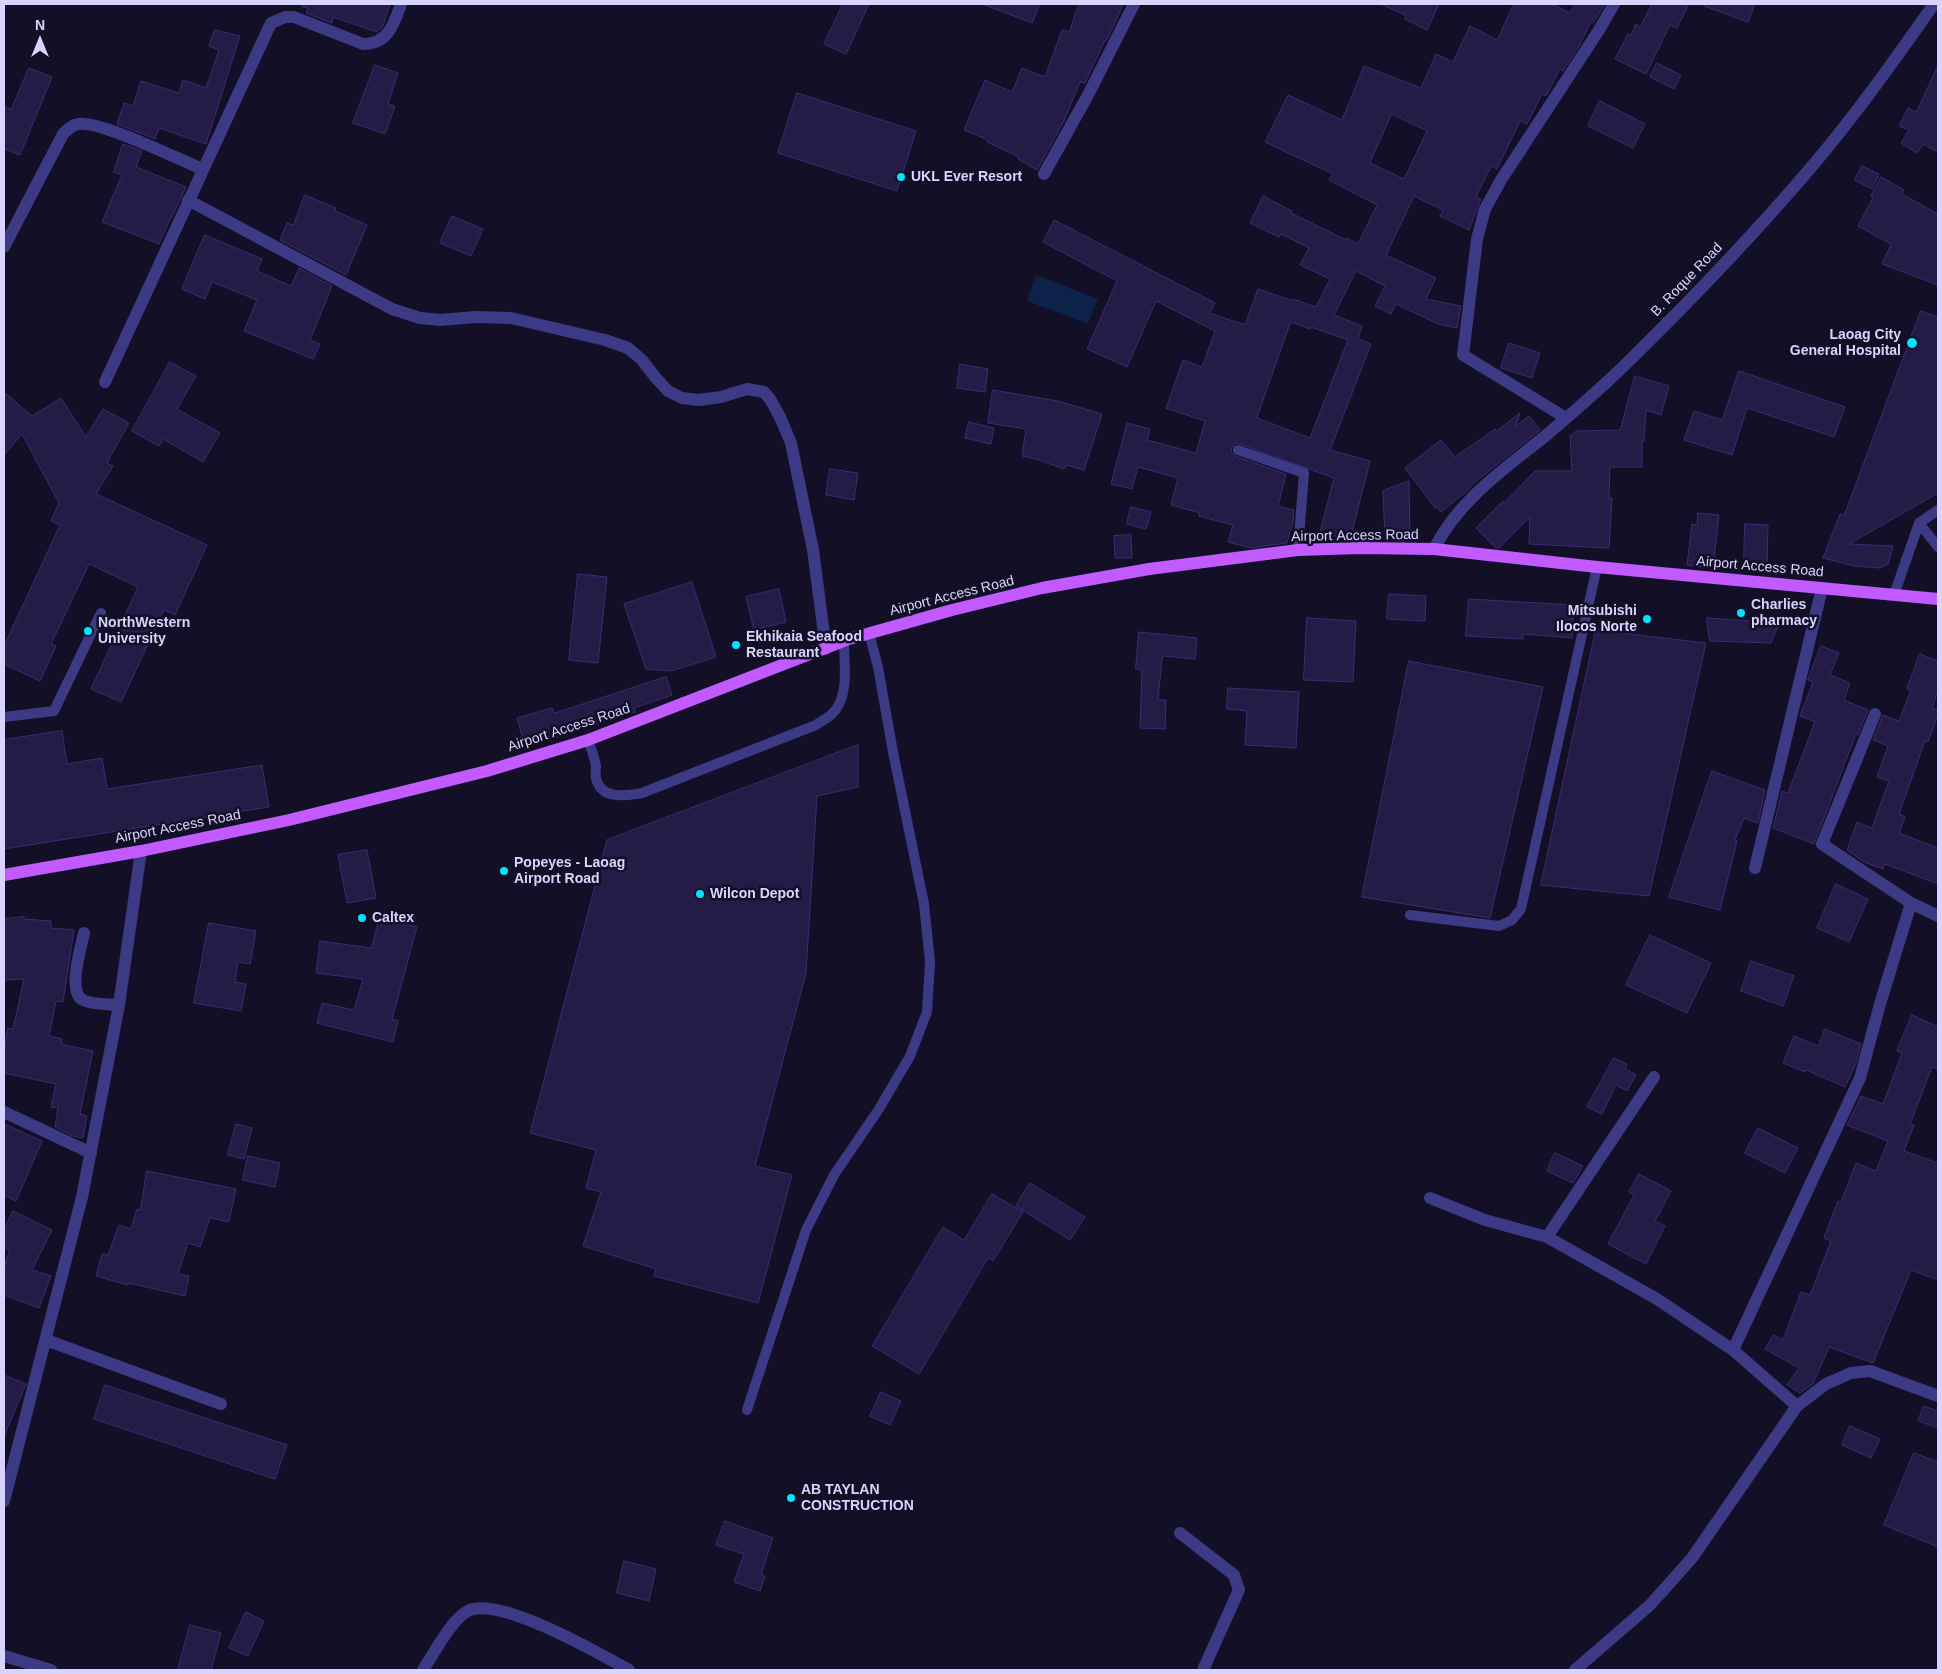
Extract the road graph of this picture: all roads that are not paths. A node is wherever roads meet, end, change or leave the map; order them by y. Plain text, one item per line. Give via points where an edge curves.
1 (401, 4) edge
2 (1134, 4) edge
3 (1614, 4) edge
4 (1934, 4) edge
5 (202, 169) junction
6 (1044, 174) dead end
7 (188, 200) junction
8 (4, 247) edge
9 (105, 382) dead end
10 (1566, 418) junction
11 (1238, 450) dead end
12 (1938, 510) edge
13 (1919, 523) junction
14 (1938, 547) edge
15 (1298, 550) junction
16 (1434, 550) junction
17 (1597, 567) junction
18 (1822, 588) junction
19 (1894, 595) junction
20 (1938, 599) edge
21 (101, 613) dead end
22 (869, 633) junction
23 (844, 641) junction
24 (826, 649) junction
25 (1875, 714) dead end
26 (4, 717) edge
27 (588, 740) junction
28 (141, 851) junction
29 (1755, 868) dead end
30 (4, 875) edge
31 (1911, 903) junction
32 (1410, 915) dead end
33 (1938, 916) edge
34 (84, 933) dead end
35 (119, 1005) junction
36 (1654, 1076) dead end
37 (4, 1112) edge
38 (91, 1152) junction
39 (1430, 1198) dead end
40 (1547, 1237) junction
41 (46, 1340) junction
42 (1733, 1350) junction
43 (1938, 1396) edge
44 (221, 1404) dead end
45 (1797, 1406) junction
46 (747, 1410) dead end
47 (4, 1501) edge
48 (1180, 1533) dead end
49 (4, 1656) edge
50 (51, 1670) edge
51 (423, 1670) edge
52 (629, 1670) edge
53 (1203, 1670) edge
54 (1575, 1670) edge

1 - 5 street via 390,31 371,44 363,44 294,17 270,23
2 - 6 street
3 - 10 street via 1485,209 1473,268 1463,355
4 - 10 street, B. Roque Road via 1874,88 1749,238 1635,355
5 - 7 street
5 - 8 street via 102,127 79,124 71,127 63,134
7 - 9 street
7 - 24 street via 392,309 420,318 441,320 511,318 605,340 628,348 668,391 682,398 721,397 747,389 764,392 791,443 813,550
10 - 16 street, B. Roque Road via 1459,511
11 - 15 lane via 1304,473
12 - 13 lane
13 - 14 lane
13 - 19 lane
15 - 16 main road, Airport Access Road
15 - 22 main road, Airport Access Road via 1149,569 1042,588
16 - 17 main road, Airport Access Road
17 - 18 main road, Airport Access Road
17 - 32 lane via 1521,909 1512,920 1499,926
18 - 19 main road, Airport Access Road
18 - 29 street
19 - 20 main road, Airport Access Road
21 - 26 lane via 54,711
22 - 23 main road, Airport Access Road
22 - 46 lane via 924,904 930,962 927,1012 910,1056 834,1175 806,1230
23 - 24 main road, Airport Access Road
23 - 27 lane via 842,698 833,713 816,725 651,789 624,796 610,794 600,788
24 - 27 main road, Airport Access Road
25 - 31 street via 1822,844
27 - 28 main road, Airport Access Road via 487,771 289,820
28 - 30 main road, Airport Access Road
28 - 35 street
31 - 33 street
31 - 42 street via 1860,1078
34 - 35 street via 75,979 77,994 82,1000 93,1003
35 - 38 street
36 - 40 street
37 - 38 street
38 - 41 street
39 - 40 street via 1485,1220
40 - 42 street via 1657,1300
41 - 44 street
41 - 47 street
42 - 45 street
43 - 45 street via 1870,1371 1851,1373 1826,1384
45 - 54 street via 1692,1558 1650,1605
48 - 53 street via 1234,1575 1239,1590
49 - 50 street
51 - 52 street via 458,1618 469,1610 483,1609 503,1612 564,1634

